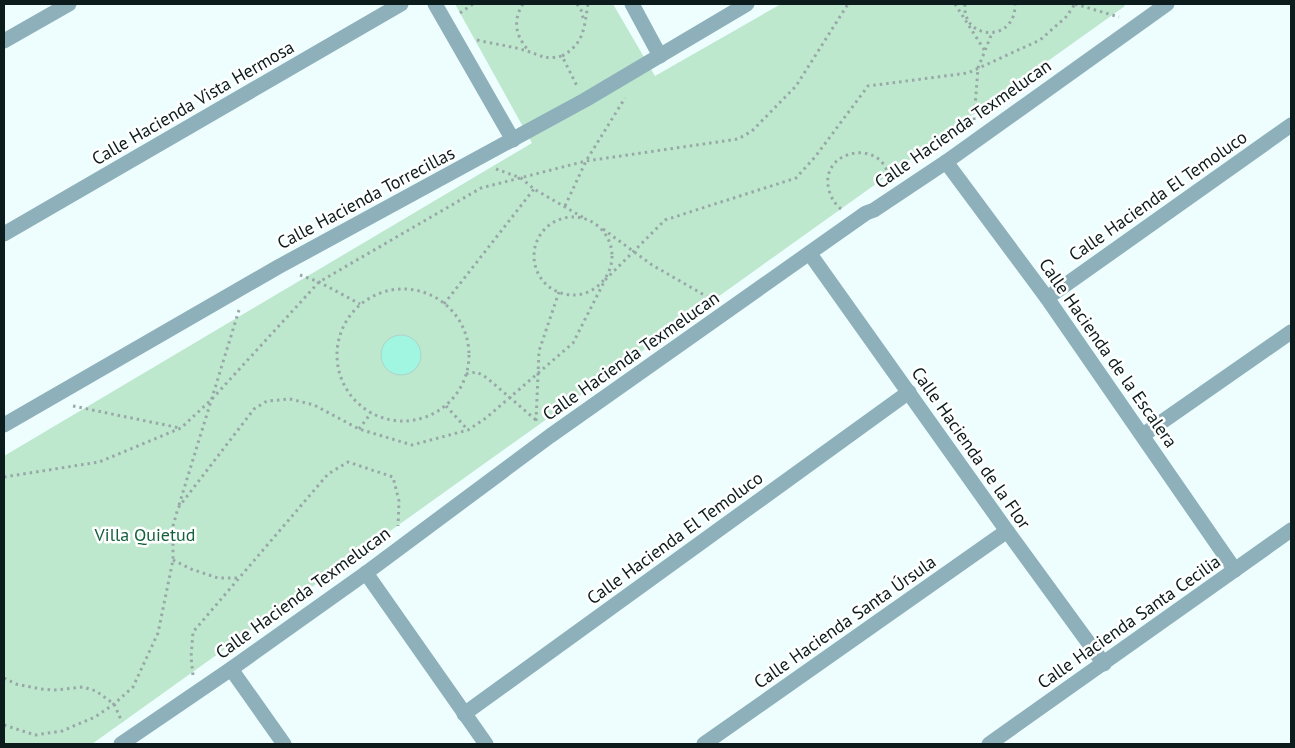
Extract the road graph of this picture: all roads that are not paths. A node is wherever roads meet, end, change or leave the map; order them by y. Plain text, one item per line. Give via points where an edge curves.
1 (69, 4) edge
2 (401, 4) edge
3 (435, 4) edge
4 (632, 4) edge
5 (747, 4) edge
6 (1167, 4) edge
7 (1145, 14) edge
8 (4, 41) edge
9 (660, 56) junction
10 (1291, 124) edge
11 (513, 140) junction
12 (946, 162) junction
13 (4, 234) edge
14 (810, 254) junction
15 (1047, 298) junction
16 (1291, 332) edge
17 (909, 392) junction
18 (4, 426) edge
19 (1143, 435) junction
20 (1291, 530) edge
21 (1007, 531) junction
22 (1235, 570) junction
23 (366, 573) junction
24 (1104, 664) junction
25 (231, 669) junction
26 (464, 714) junction
27 (125, 741) edge
28 (284, 744) edge
29 (486, 744) edge
30 (704, 744) edge
31 (989, 744) edge

1 - 8 street
2 - 13 street, Calle Hacienda Vista Hermosa
3 - 11 street
4 - 9 street
5 - 9 street, Calle Hacienda Torrecillas
6 - 7 street, Calle Hacienda Texmelucan
7 - 12 street, Calle Hacienda Texmelucan
9 - 11 street, Calle Hacienda Torrecillas
10 - 15 street, Calle Hacienda El Temoluco
11 - 18 street, Calle Hacienda Torrecillas via 247,284
12 - 14 street, Calle Hacienda Texmelucan
12 - 15 street, Calle Hacienda de la Escalera
14 - 17 street, Calle Hacienda de la Flor
14 - 23 street, Calle Hacienda Texmelucan via 550,436
15 - 19 street, Calle Hacienda de la Escalera
16 - 19 street
17 - 21 street, Calle Hacienda de la Flor
17 - 26 street, Calle Hacienda El Temoluco
19 - 22 street, Calle Hacienda de la Escalera
20 - 22 street, Calle Hacienda Santa Cecilia
21 - 24 street, Calle Hacienda de la Flor
21 - 30 street, Calle Hacienda Santa Úrsula
22 - 24 street, Calle Hacienda Santa Cecilia
23 - 25 street, Calle Hacienda Texmelucan
23 - 26 street
24 - 31 street, Calle Hacienda Santa Cecilia
25 - 27 street, Calle Hacienda Texmelucan
25 - 28 street
26 - 29 street

